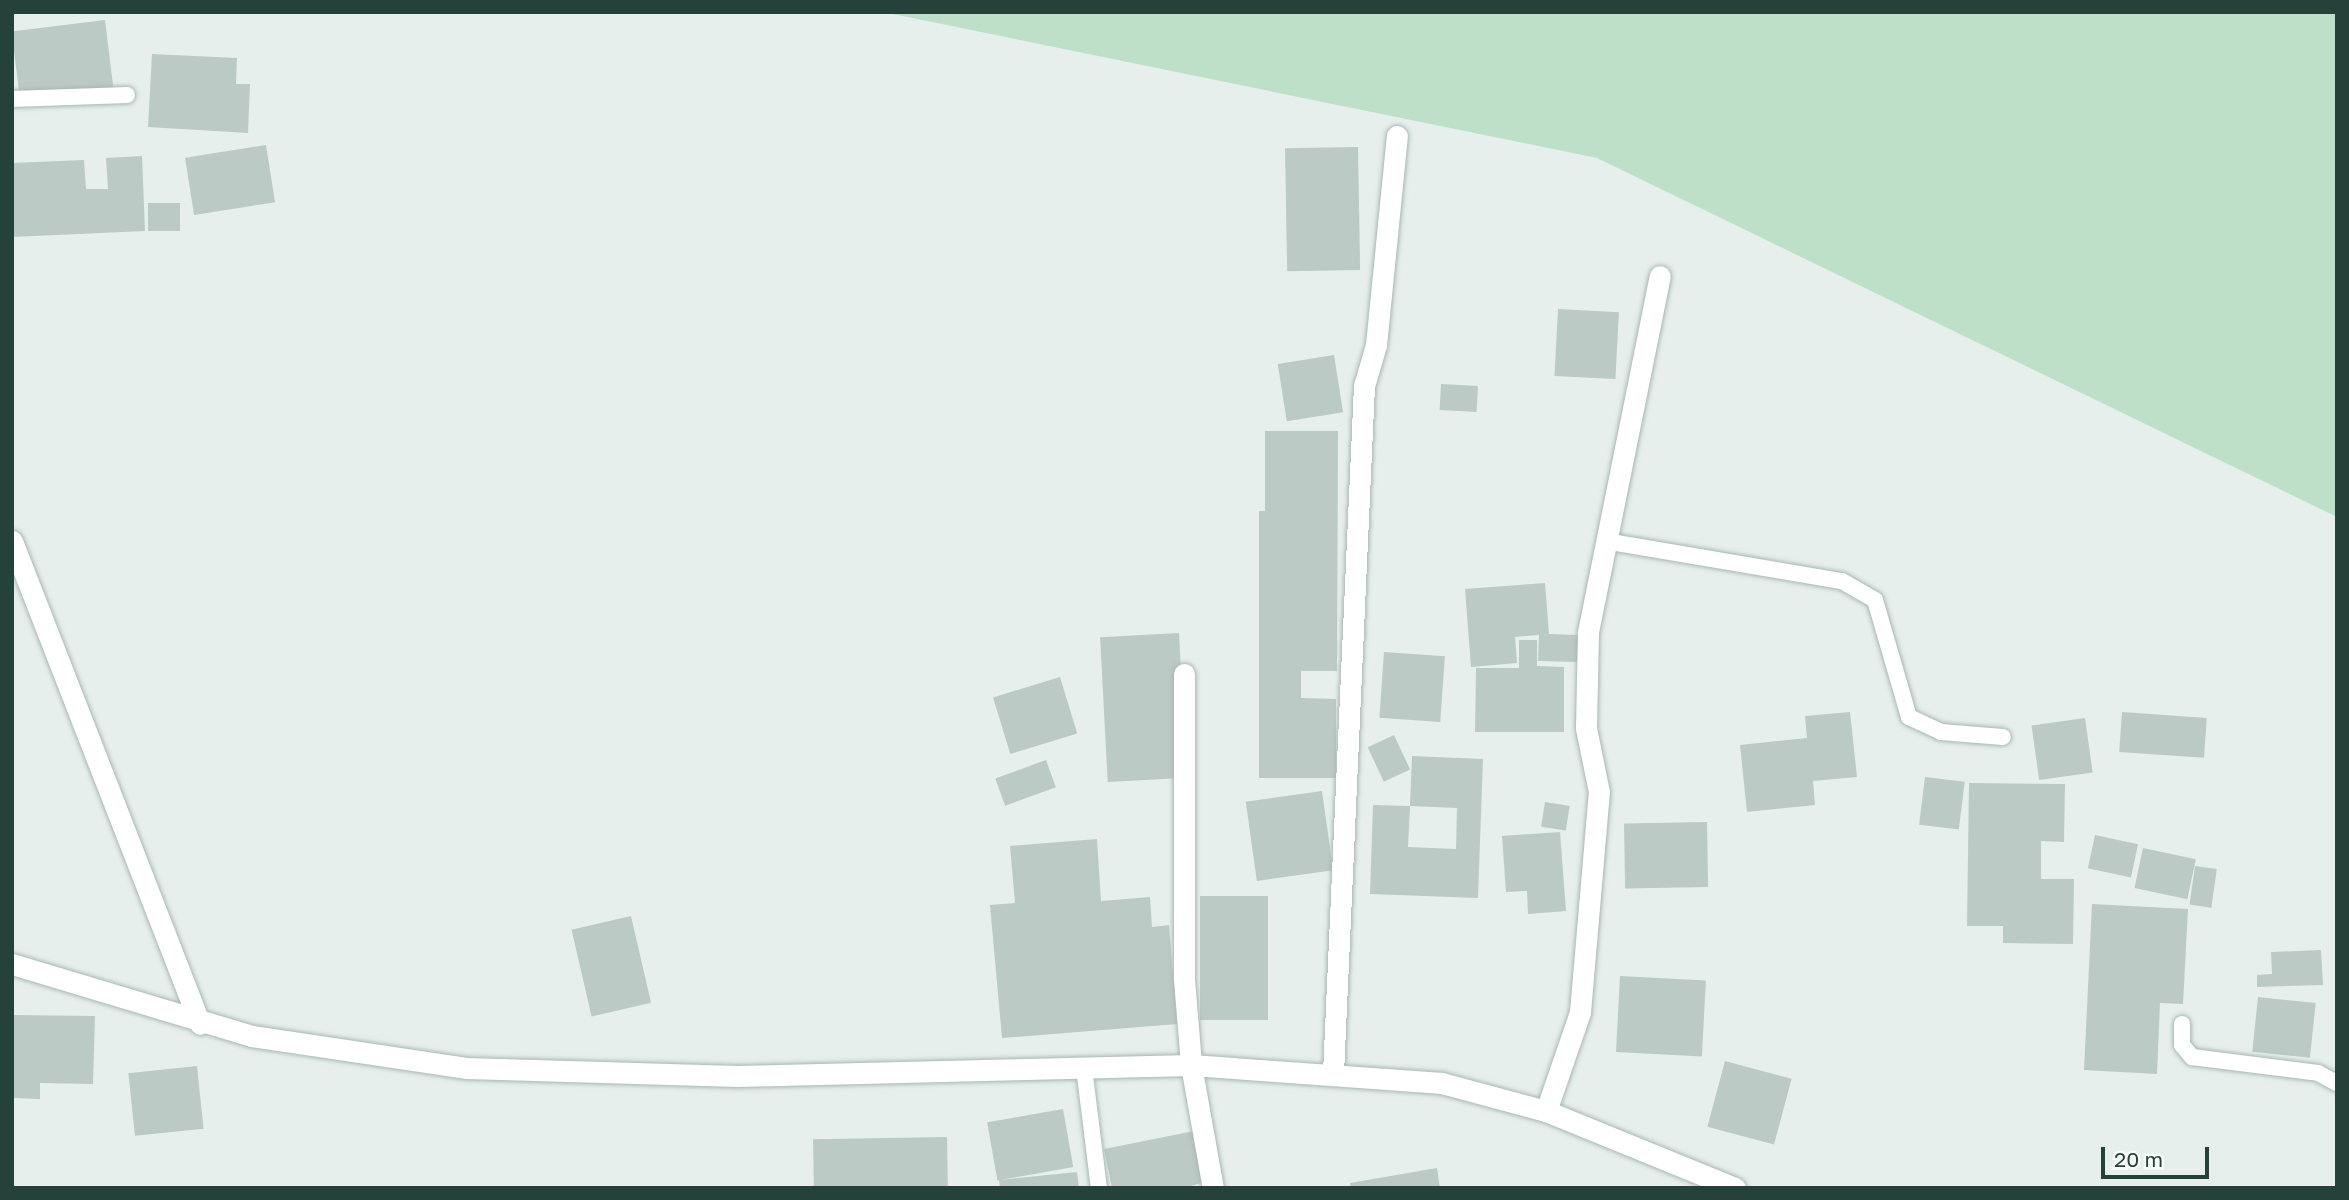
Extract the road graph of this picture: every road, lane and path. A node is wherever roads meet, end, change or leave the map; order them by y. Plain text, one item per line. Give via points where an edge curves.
1 (127, 95) dead end
2 (12, 99) edge
3 (1397, 136) dead end
4 (1660, 276) dead end
5 (12, 541) edge
6 (1605, 541) junction
7 (1184, 674) dead end
8 (2003, 737) dead end
9 (12, 964) edge
10 (200, 1024) junction
11 (2182, 1024) dead end
12 (1191, 1065) junction
13 (1084, 1068) junction
14 (1334, 1073) junction
15 (2337, 1083) edge
16 (1546, 1111) junction
17 (1099, 1188) edge
18 (1213, 1188) edge
19 (1735, 1188) edge

1 - 2 lane
3 - 14 street via 1376,345 1364,386
4 - 6 street
5 - 10 street
6 - 8 lane via 1842,581 1875,600 1909,717 1941,732
6 - 16 street via 1588,632 1586,729 1599,792 1580,1012
7 - 12 street via 1184,979
9 - 10 street
10 - 13 street via 359,1055 521,1072 751,1076
11 - 15 lane via 2182,1045 2192,1057 2318,1073
12 - 13 street
12 - 14 street
12 - 18 street
13 - 17 lane
14 - 16 street via 1441,1083
16 - 19 street

